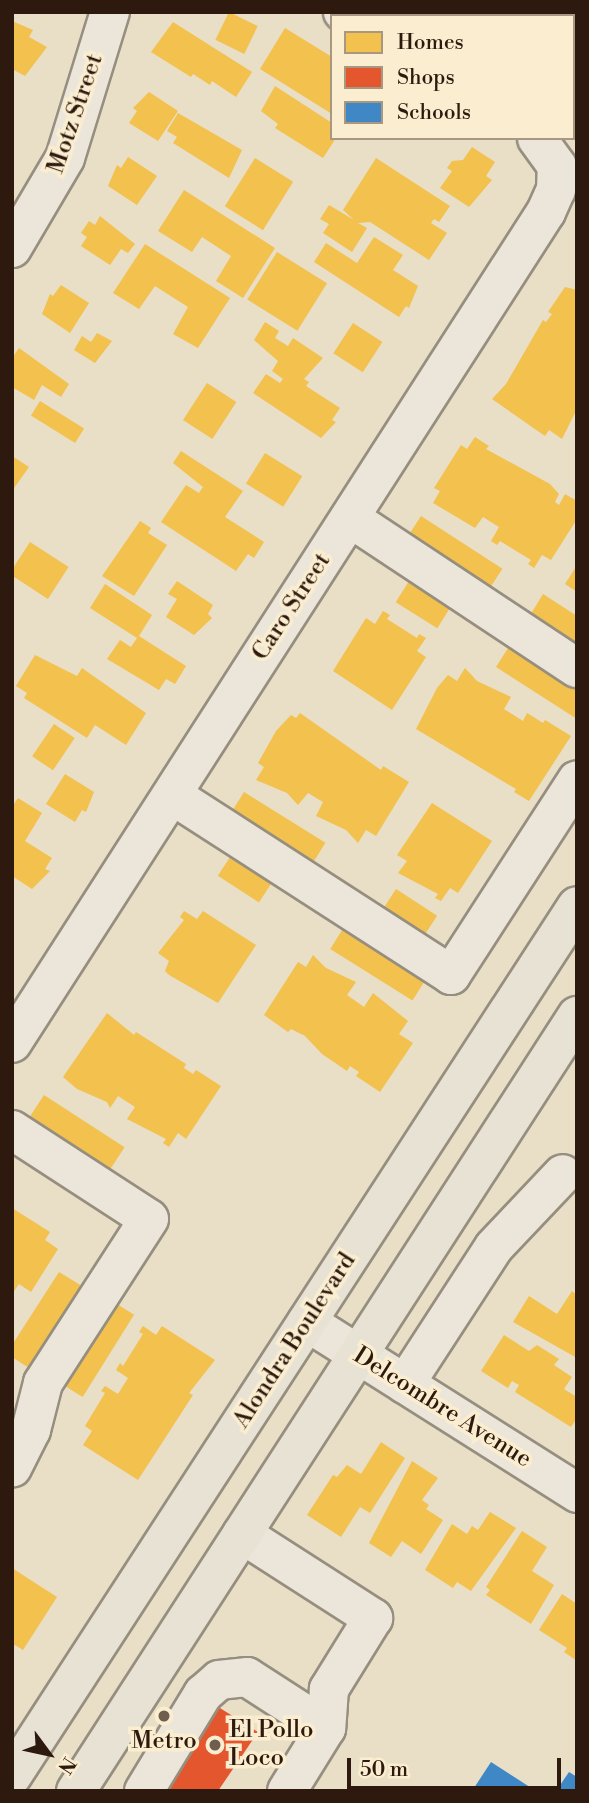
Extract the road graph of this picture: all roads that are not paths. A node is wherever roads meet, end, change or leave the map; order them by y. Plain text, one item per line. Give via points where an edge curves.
1 (110, 12) edge
2 (556, 179) edge
3 (12, 248) edge
4 (350, 517) junction
5 (577, 668) edge
6 (577, 780) edge
7 (172, 794) junction
8 (577, 906) edge
9 (577, 1016) edge
10 (12, 1043) edge
11 (12, 1130) edge
12 (563, 1174) dead end
13 (307, 1322) junction
14 (358, 1354) junction
15 (405, 1384) junction
16 (12, 1468) edge
17 (577, 1493) edge
18 (242, 1534) junction
19 (327, 1728) junction
20 (12, 1776) edge
21 (76, 1791) edge
22 (144, 1791) edge
23 (287, 1791) edge

1 - 3 street, Motz Street via 65,158
2 - 4 street, Caro Street
4 - 5 street
4 - 7 street, Caro Street
6 - 7 street via 451,975
7 - 10 street, Caro Street
8 - 13 main road, Alondra Boulevard
9 - 14 main road
11 - 16 street via 149,1219 43,1383 32,1430
12 - 15 street via 494,1247
13 - 14 street, Delcombre Avenue
13 - 20 main road, Alondra Boulevard
14 - 15 street, Delcombre Avenue
14 - 18 main road
15 - 17 street, Delcombre Avenue
18 - 19 street via 373,1618 329,1689
18 - 21 main road
19 - 22 street via 247,1677 219,1680 203,1694
19 - 23 street

